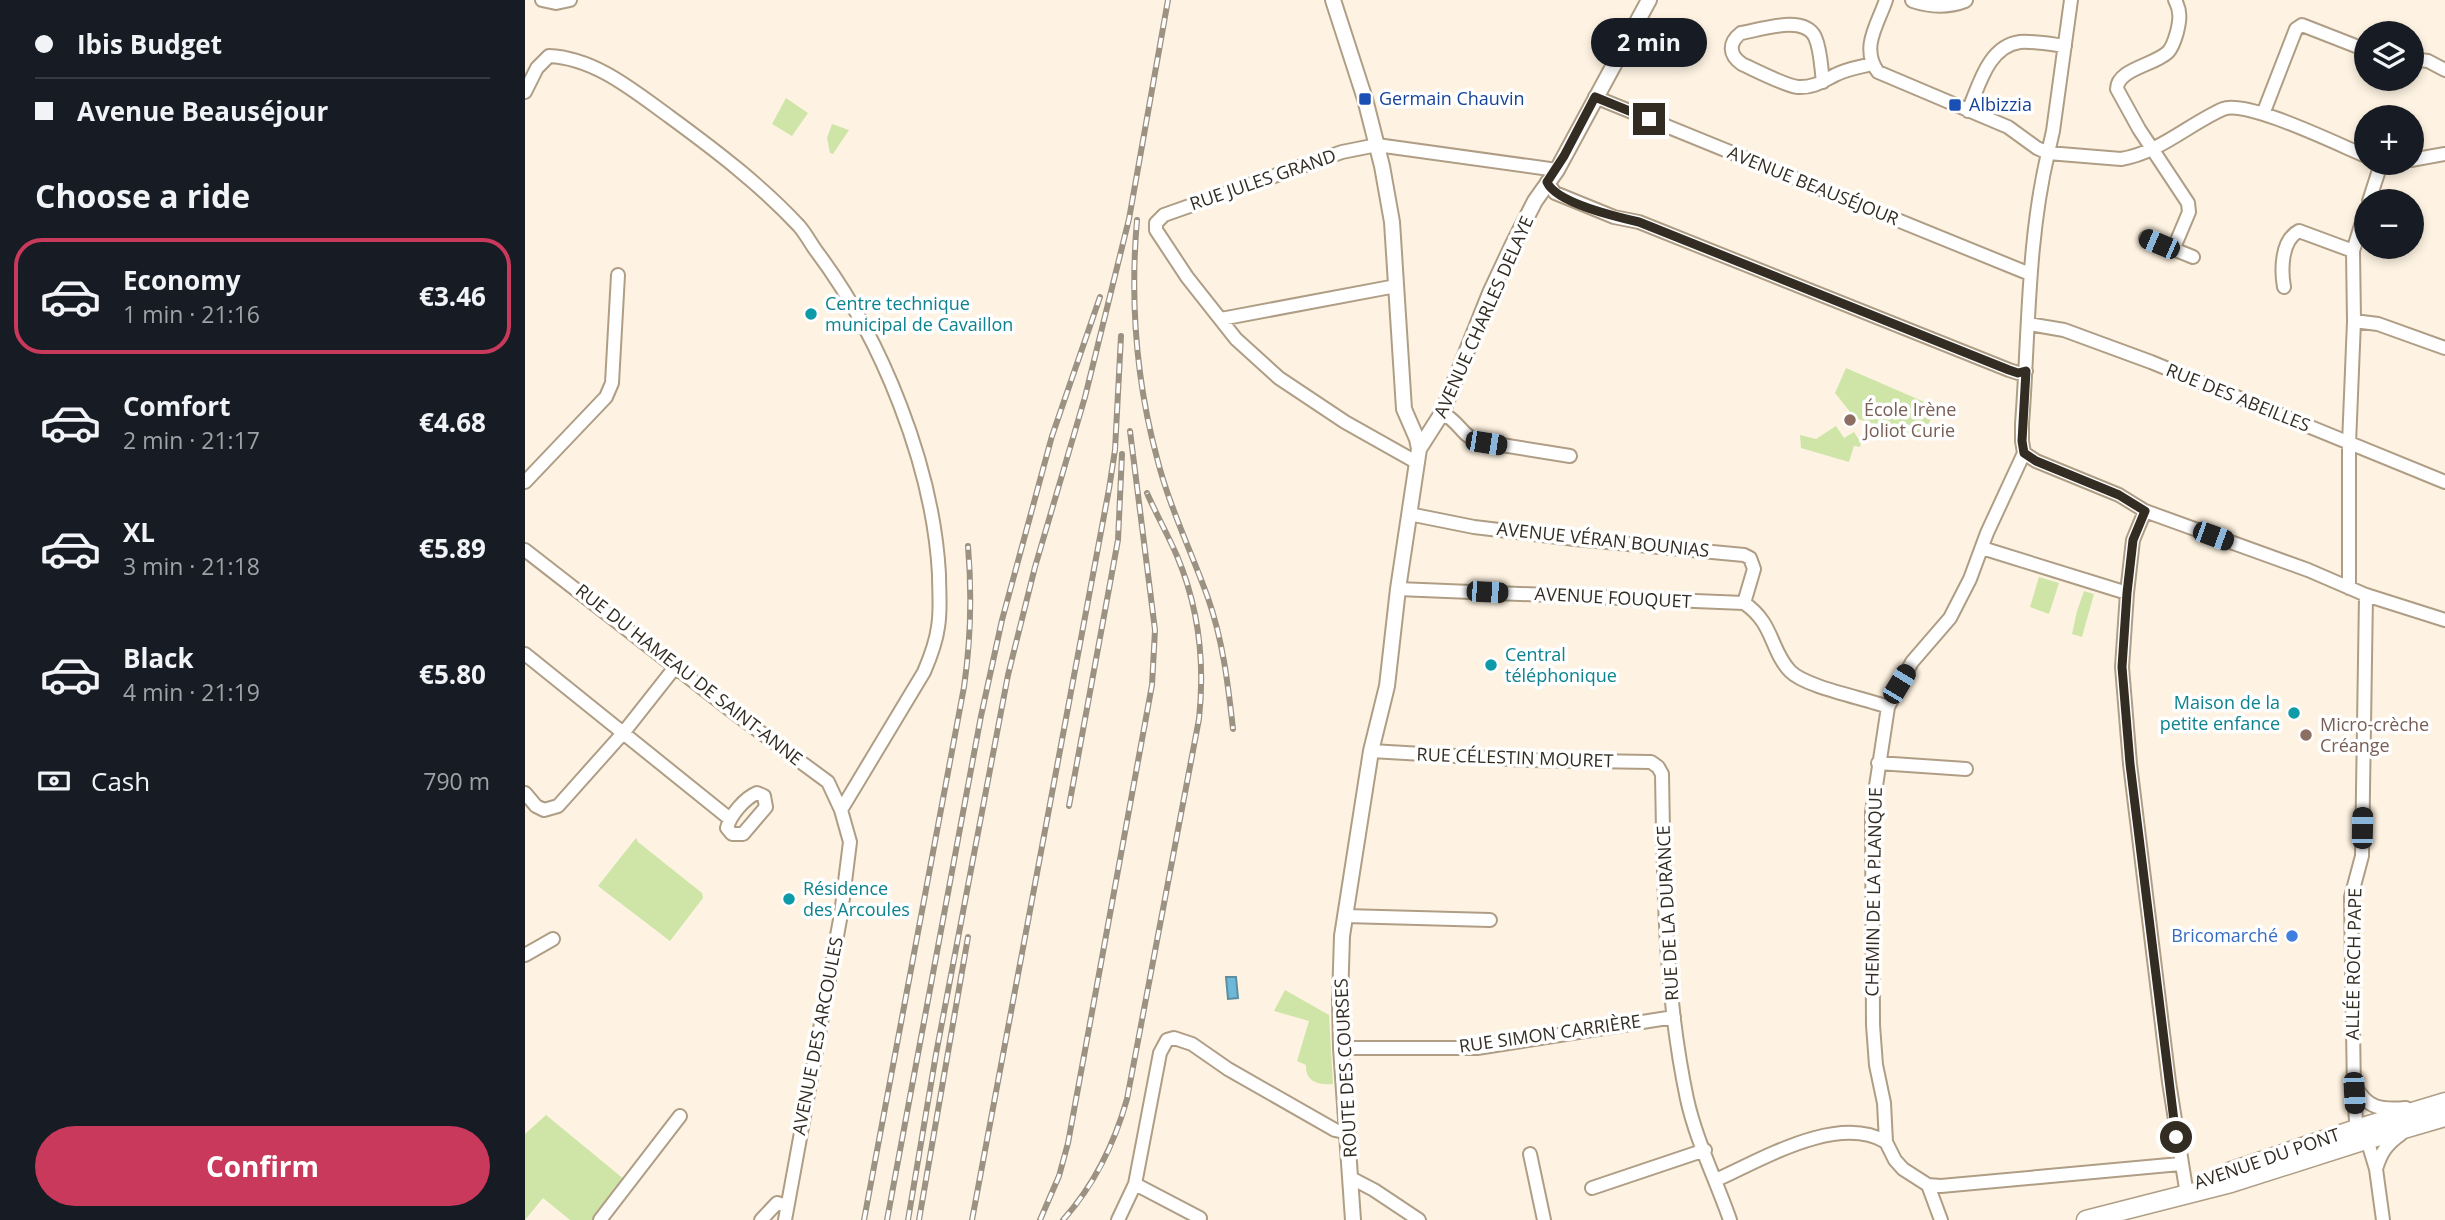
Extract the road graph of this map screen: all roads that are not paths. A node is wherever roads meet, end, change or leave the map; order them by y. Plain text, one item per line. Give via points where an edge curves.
1 (543, 0) edge
2 (571, 0) edge
3 (1333, 0) edge
4 (1649, 0) edge
5 (1887, 0) edge
6 (1913, 0) edge
7 (1965, 0) edge
8 (2071, 0) edge
9 (2175, 0) edge
10 (2354, 45) edge
11 (2065, 46) junction
12 (2424, 61) edge
13 (1872, 64) junction
14 (2445, 70) edge
15 (1823, 82) junction
16 (525, 92) edge
17 (1595, 97) junction
18 (1968, 111) junction
19 (2263, 114) junction
20 (1377, 145) junction
21 (2153, 149) junction
22 (2354, 151) edge
23 (2048, 153) junction
24 (2445, 154) edge
25 (2424, 158) edge
26 (1557, 170) junction
27 (1547, 182) junction
28 (2146, 238) dead end
29 (2354, 248) edge
30 (2173, 250) junction
31 (2353, 251) junction
32 (2193, 257) dead end
33 (2030, 274) junction
34 (618, 275) dead end
35 (1397, 286) junction
36 (2284, 287) dead end
37 (1221, 319) junction
38 (2354, 321) junction
39 (2029, 324) junction
40 (2445, 348) edge
41 (2026, 371) junction
42 (1439, 419) junction
43 (1410, 422) junction
44 (2349, 444) junction
45 (2024, 453) junction
46 (1417, 456) junction
47 (1570, 456) dead end
48 (525, 482) edge
49 (2445, 482) edge
50 (2145, 511) junction
51 (1409, 514) junction
52 (1982, 548) junction
53 (525, 550) edge
54 (2349, 588) junction
55 (1398, 589) junction
56 (2127, 593) junction
57 (2366, 595) junction
58 (1744, 603) junction
59 (2445, 620) edge
60 (525, 654) edge
61 (676, 666) junction
62 (1888, 707) junction
63 (624, 732) junction
64 (1371, 751) junction
65 (1878, 764) junction
66 (1658, 767) joint
67 (1966, 769) dead end
68 (525, 793) edge
69 (841, 810) junction
70 (730, 819) dead end
71 (1345, 916) junction
72 (1490, 920) dead end
73 (553, 939) dead end
74 (525, 955) edge
75 (1674, 1017) junction
76 (1341, 1048) junction
77 (2354, 1082) junction
78 (2443, 1108) edge
79 (680, 1116) dead end
80 (2411, 1128) junction
81 (1349, 1133) junction
82 (2362, 1134) junction
83 (1886, 1142) junction
84 (1705, 1150) junction
85 (1530, 1154) dead end
86 (2180, 1164) junction
87 (2376, 1169) junction
88 (1352, 1178) junction
89 (1716, 1180) junction
90 (1135, 1184) junction
91 (1929, 1185) junction
92 (1592, 1188) dead end
93 (2186, 1191) junction
94 (787, 1206) junction
95 (1121, 1217) edge
96 (1199, 1218) dead end
97 (600, 1220) edge
98 (761, 1220) edge
99 (785, 1220) edge
100 (1353, 1220) edge
101 (1419, 1220) edge
102 (1544, 1220) edge
103 (1730, 1220) edge
104 (1941, 1220) edge
105 (2086, 1220) edge
106 (2382, 1220) edge

1 - 2 street
3 - 20 street
4 - 17 street, AVENUE CHARLES DELAYE
5 - 13 street via 1870,40
6 - 7 street via 1931,5
8 - 11 street
9 - 21 street via 2180,19 2168,52 2117,83
10 - 19 street via 2302,25 2296,29
11 - 18 street via 2027,42 2007,46 1993,57
11 - 23 street
12 - 14 street
13 - 15 street
13 - 18 street via 1884,76
15 - 15 street via 1797,88 1742,64 1731,53 1735,37 1791,24 1811,31
16 - 69 street via 549,56 563,57 583,62 631,88 688,130 800,228 836,278 891,383 929,495 938,558 938,628 924,672
17 - 26 street, AVENUE CHARLES DELAYE
17 - 33 street, AVENUE BEAUSÉJOUR
18 - 23 street via 2008,127
19 - 21 street via 2236,106 2225,108
19 - 22 street
20 - 26 street, RUE JULES GRAND
20 - 35 street via 1392,222
20 - 37 street, RUE JULES GRAND via 1342,152 1158,218 1155,226
21 - 23 street via 2121,159
21 - 30 street via 2188,203 2189,212
23 - 33 street via 2037,197
24 - 25 street
26 - 27 street, AVENUE CHARLES DELAYE
27 - 41 street via 1555,193 1614,217 1639,222 2009,370
27 - 42 street, AVENUE CHARLES DELAYE via 1501,269
28 - 30 street
29 - 31 street
30 - 32 street
31 - 36 street via 2294,233 2281,268
31 - 38 street
33 - 39 street
34 - 48 street via 612,383 606,397
35 - 37 street
35 - 43 street via 1403,409
37 - 46 street via 1279,378 1345,422
38 - 40 street via 2378,324
38 - 44 street
39 - 41 street
39 - 44 street, RUE DES ABEILLES via 2064,330 2151,362
41 - 45 street
42 - 43 street via 1423,427
42 - 46 street, AVENUE CHARLES DELAYE
42 - 47 street via 1459,424 1468,438 1477,441
43 - 46 street
44 - 49 street, RUE DES ABEILLES
44 - 54 street
45 - 50 street
45 - 52 street, CHEMIN DE LA PLANQUE
46 - 51 street, ROUTE DES COURSES
50 - 54 street
50 - 56 street via 2133,540
51 - 55 street, ROUTE DES COURSES
51 - 58 street, AVENUE VÉRAN BOUNIAS via 1486,528 1744,555 1753,569
52 - 56 street
52 - 62 street, CHEMIN DE LA PLANQUE via 1950,618 1912,662
53 - 61 street, RUE DU HAMEAU DE SAINT-ANNE
54 - 57 street
55 - 58 street, AVENUE FOUQUET
55 - 64 street, ROUTE DES COURSES via 1387,686
56 - 86 street via 2122,667 2128,737
57 - 59 street
57 - 77 street, ALLÉE ROCH PAPE via 2362,856 2351,897
58 - 62 street via 1769,630 1785,664 1800,680
60 - 63 street
61 - 63 street
61 - 69 street, RUE DU HAMEAU DE SAINT-ANNE via 828,782
62 - 65 street, CHEMIN DE LA PLANQUE
63 - 68 street via 558,806 544,810
63 - 70 street
64 - 66 street, RUE CÉLESTIN MOURET via 1651,762
64 - 71 street, ROUTE DES COURSES
65 - 67 street
65 - 83 street, CHEMIN DE LA PLANQUE via 1872,812 1872,992
66 - 75 street, RUE DE LA DURANCE via 1663,775 1664,912
69 - 94 street, AVENUE DES ARCOULES via 849,842 841,914
71 - 72 street
71 - 76 street, ROUTE DES COURSES
73 - 74 street
75 - 76 street, RUE SIMON CARRIÈRE via 1477,1048
75 - 84 street, RUE DE LA DURANCE via 1688,1101
76 - 81 street, ROUTE DES COURSES
77 - 78 street via 2361,1096 2379,1108
77 - 82 street, ALLÉE ROCH PAPE via 2355,1112
78 - 80 main road, AVENUE DU PONT
78 - 82 main road, AVENUE DU PONT
79 - 97 street
80 - 82 main road, AVENUE DU PONT
80 - 87 street via 2387,1144
81 - 88 street, ROUTE DES COURSES
81 - 90 street via 1335,1130 1192,1044 1174,1038 1167,1040 1160,1053
82 - 87 street, ALLÉE ROCH PAPE
82 - 93 main road, AVENUE DU PONT via 2255,1176
83 - 89 street via 1864,1133 1826,1135
83 - 91 street via 1903,1169
84 - 89 street, RUE DE LA DURANCE
84 - 92 street
85 - 102 street
86 - 91 street
86 - 93 street
87 - 106 street, ALLÉE ROCH PAPE
88 - 100 street, ROUTE DES COURSES
88 - 101 street
89 - 103 street, RUE DE LA DURANCE
90 - 95 street
90 - 96 street
91 - 104 street
93 - 105 main road, AVENUE DU PONT
94 - 98 street via 777,1203
94 - 99 street, AVENUE DES ARCOULES

